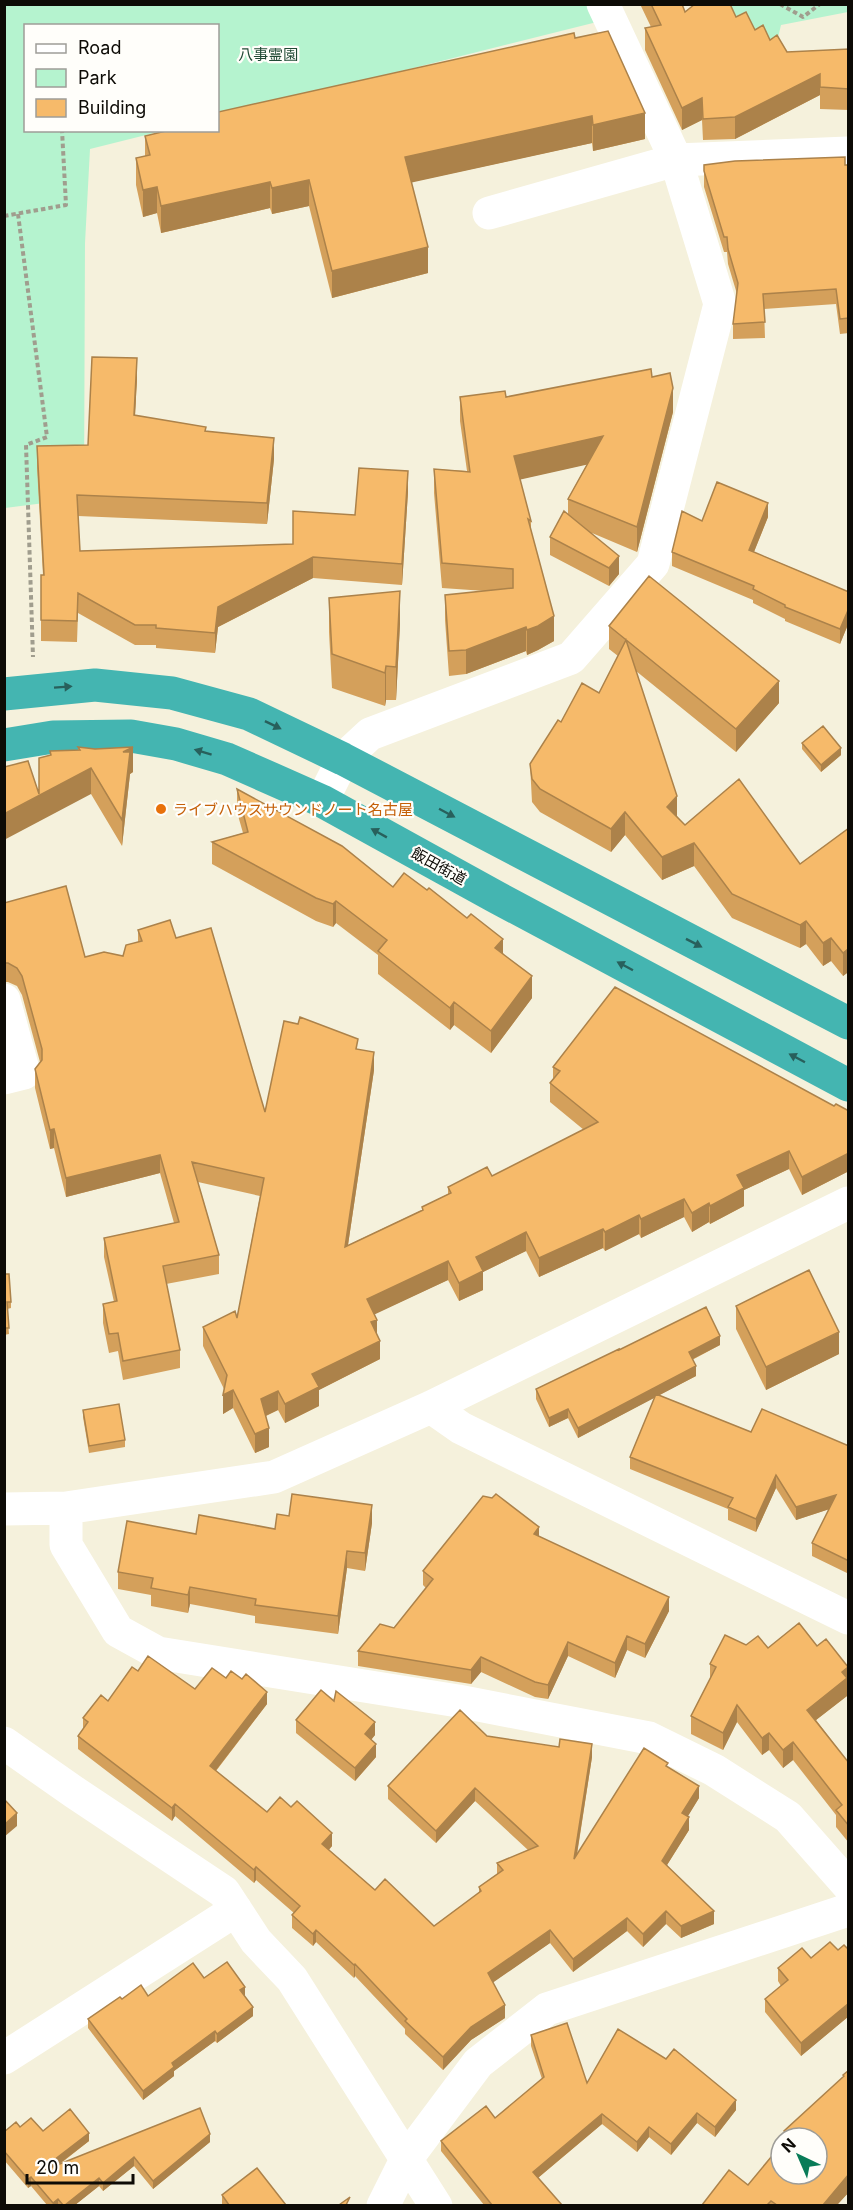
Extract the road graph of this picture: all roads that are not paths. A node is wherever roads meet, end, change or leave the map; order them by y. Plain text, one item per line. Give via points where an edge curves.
1 (603, 4) edge
2 (849, 153) edge
3 (676, 160) junction
4 (489, 213) dead end
5 (4, 694) edge
6 (4, 745) edge
7 (343, 759) junction
8 (322, 801) junction
9 (4, 1000) edge
10 (849, 1023) edge
11 (4, 1078) edge
12 (849, 1085) edge
13 (849, 1203) edge
14 (431, 1407) junction
15 (66, 1508) junction
16 (4, 1509) edge
17 (849, 1618) edge
18 (4, 1743) edge
19 (849, 1886) edge
20 (236, 1910) junction
21 (849, 1910) edge
22 (4, 2058) edge
23 (407, 2158) junction
24 (383, 2205) edge
25 (436, 2205) edge

1 - 3 street
2 - 3 street
3 - 4 street
3 - 7 street via 720,304 653,564 571,658 370,734
5 -> 7 highway via 95,685 172,693 249,714
8 -> 6 highway, 飯田街道 via 227,759 131,736 53,737
7 - 8 street
7 -> 10 highway
12 -> 8 highway, 飯田街道
9 - 11 street via 24,1073
13 - 14 street
14 - 15 street via 274,1477
14 - 17 street via 461,1428
15 - 16 street
15 - 19 street via 66,1545 118,1631 158,1653 458,1701 649,1738 714,1770 788,1818
18 - 20 street via 224,1892
20 - 22 street
20 - 23 street via 256,1941 292,1979
21 - 23 street via 547,2009 478,2063
23 - 24 street
23 - 25 street

